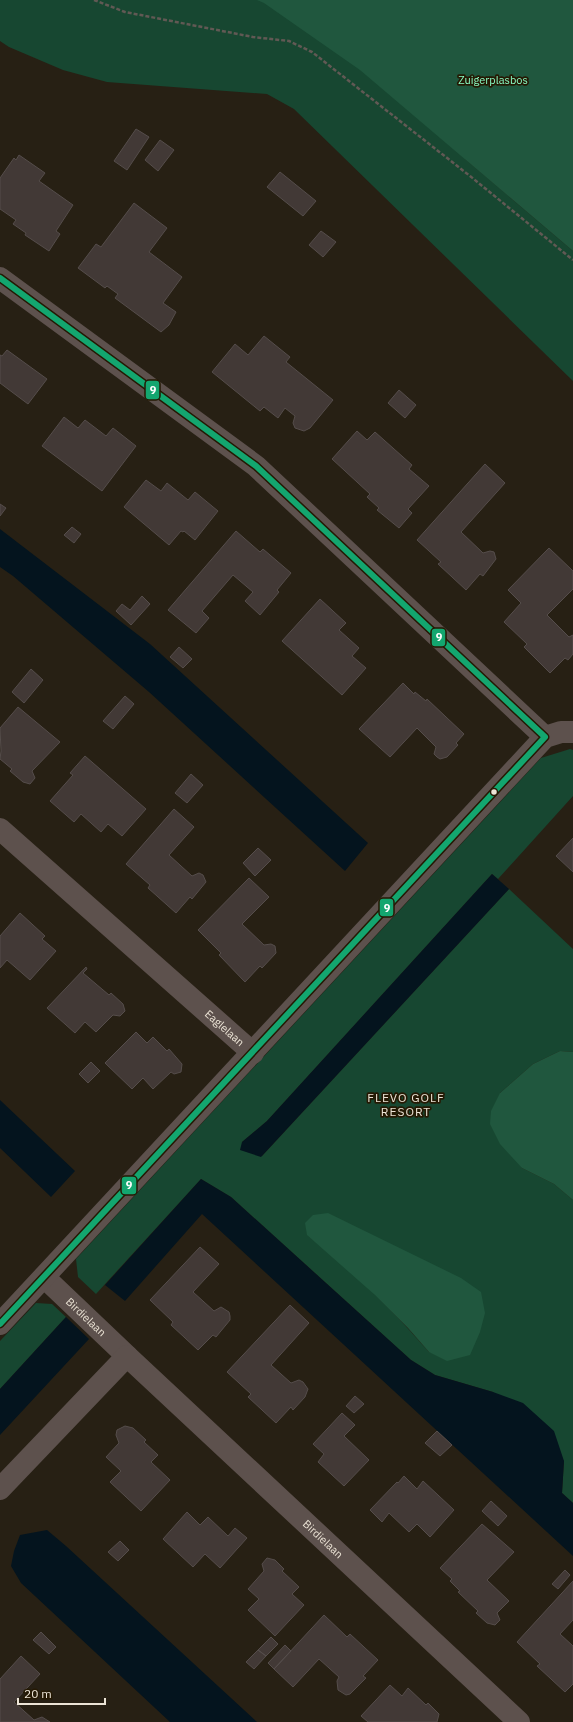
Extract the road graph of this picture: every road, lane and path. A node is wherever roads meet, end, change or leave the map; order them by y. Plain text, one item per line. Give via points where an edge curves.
1 (94, 0) edge
2 (573, 260) edge
3 (0, 278) edge
4 (573, 732) edge
5 (545, 737) junction
6 (0, 829) edge
7 (254, 1052) junction
8 (44, 1277) junction
9 (0, 1324) edge
10 (127, 1356) junction
11 (0, 1489) edge
12 (519, 1722) edge

1 - 2 path via 125,12 253,37 289,41 312,52
3 - 5 street via 256,466
4 - 5 street via 561,732
5 - 7 street, Eaglelaan
6 - 7 street, Eaglelaan
7 - 8 street
8 - 9 street
8 - 10 street, Birdielaan
10 - 11 street
10 - 12 street, Birdielaan

